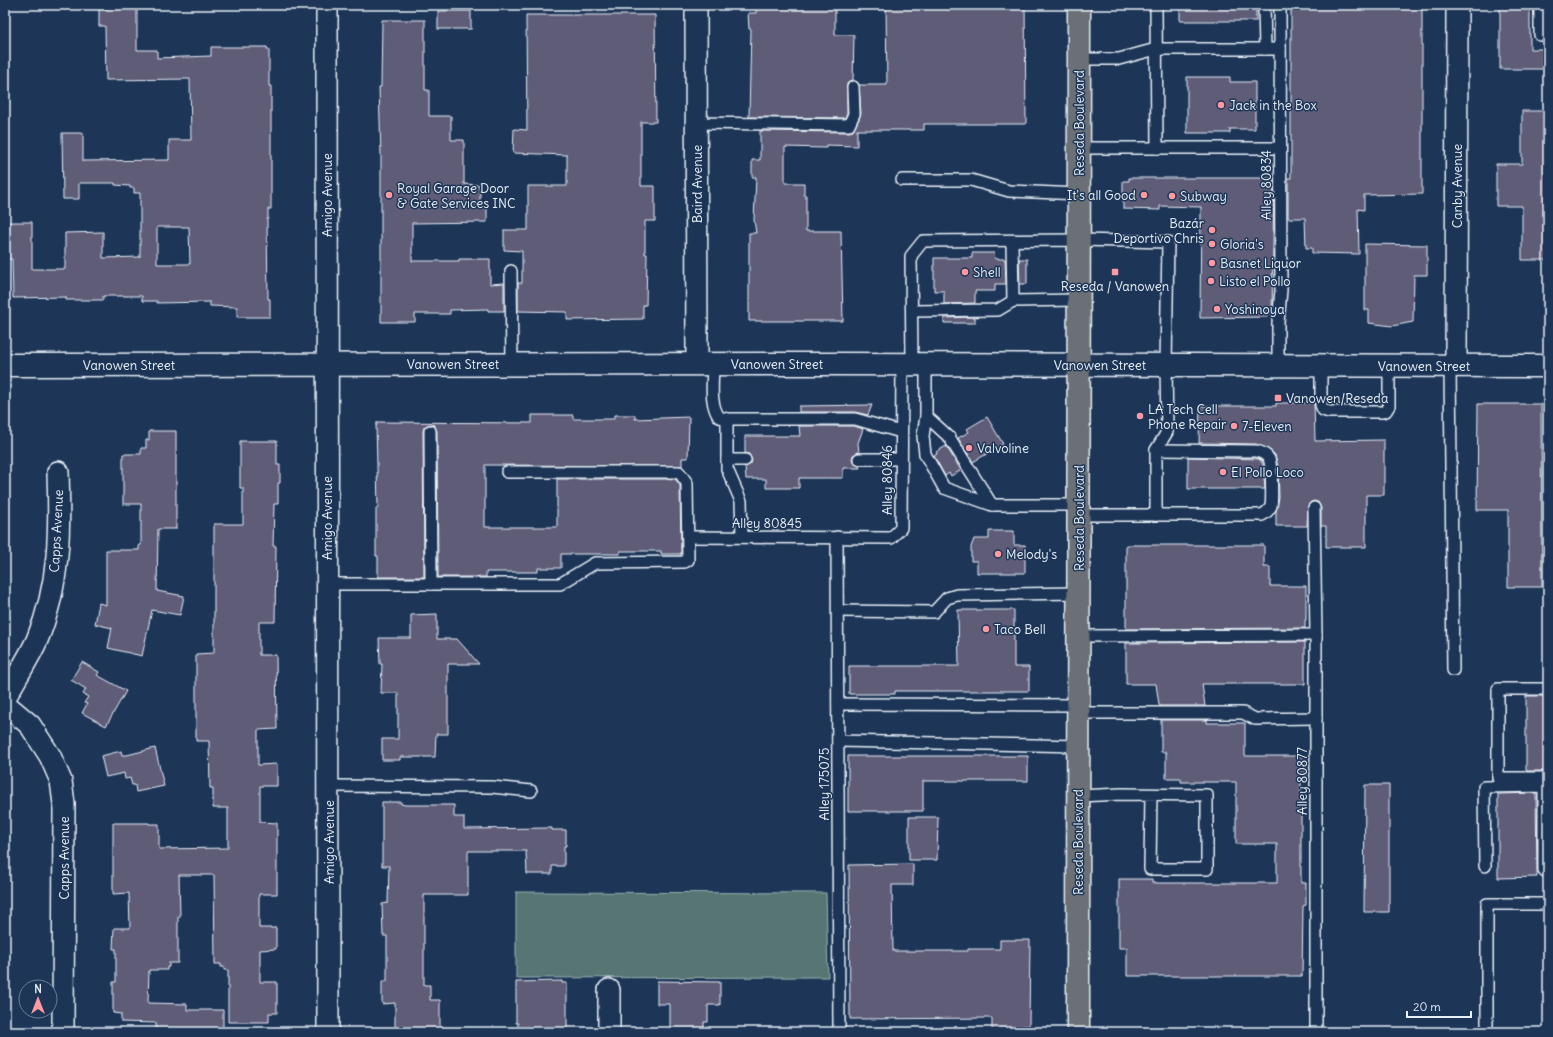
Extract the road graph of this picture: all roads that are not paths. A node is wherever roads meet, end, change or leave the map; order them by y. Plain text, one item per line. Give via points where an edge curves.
1 (327, 5) edge
2 (696, 5) edge
3 (1079, 5) edge
4 (1156, 5) edge
5 (1264, 5) edge
6 (1280, 5) edge
7 (1457, 5) edge
8 (1540, 5) edge
9 (1548, 35) edge
10 (1156, 49) junction
11 (1265, 49) junction
12 (1280, 49) junction
13 (1080, 59) junction
14 (853, 87) dead end
15 (696, 123) junction
16 (1079, 148) junction
17 (1157, 148) junction
18 (1280, 148) junction
19 (902, 180) dead end
20 (1079, 194) junction
21 (1012, 240) junction
22 (1079, 240) junction
23 (511, 271) dead end
24 (1079, 300) junction
25 (1013, 301) junction
26 (912, 311) junction
27 (512, 364) junction
28 (705, 364) junction
29 (913, 364) junction
30 (5, 365) edge
31 (327, 365) junction
32 (1078, 365) junction
33 (1166, 365) junction
34 (1278, 365) junction
35 (1320, 365) junction
36 (1389, 366) junction
37 (1453, 366) junction
38 (1548, 366) edge
39 (926, 416) junction
40 (727, 419) junction
41 (430, 430) dead end
42 (901, 432) junction
43 (1156, 450) junction
44 (859, 459) dead end
45 (901, 459) junction
46 (727, 460) junction
47 (745, 460) dead end
48 (58, 472) dead end
49 (507, 472) dead end
50 (992, 505) junction
51 (1314, 508) dead end
52 (1079, 510) junction
53 (1156, 515) junction
54 (693, 537) junction
55 (742, 537) junction
56 (838, 537) junction
57 (327, 584) junction
58 (431, 584) junction
59 (1079, 593) junction
60 (838, 611) junction
61 (1316, 635) junction
62 (1079, 636) junction
63 (1453, 670) dead end
64 (1548, 689) edge
65 (5, 698) edge
66 (5, 704) edge
67 (838, 704) junction
68 (1079, 709) junction
69 (1316, 718) junction
70 (838, 741) junction
71 (1079, 746) junction
72 (1548, 778) edge
73 (329, 786) junction
74 (531, 791) dead end
75 (1152, 794) junction
76 (1079, 796) junction
77 (1485, 866) dead end
78 (1548, 873) edge
79 (1548, 904) edge
80 (609, 990) dead end
81 (63, 1032) edge
82 (328, 1032) edge
83 (609, 1032) edge
84 (838, 1032) edge
85 (1078, 1032) edge
86 (1316, 1032) edge
87 (1487, 1032) edge

1 - 31 street, Amigo Avenue
2 - 15 street, Baird Avenue
3 - 13 main road, Reseda Boulevard
4 - 10 lane
5 - 11 lane
6 - 12 lane, Alley 80834
7 - 37 street, Canby Avenue
8 - 9 lane via 1540,35
10 - 11 lane
10 - 13 lane via 1119,59
10 - 17 lane
11 - 12 lane
12 - 18 lane, Alley 80834
13 - 16 main road, Reseda Boulevard
14 - 15 lane via 854,114 849,125
15 - 28 street, Baird Avenue
16 - 17 lane
16 - 20 main road, Reseda Boulevard
17 - 18 lane
18 - 34 lane, Alley 80834 via 1281,290
19 - 20 lane via 971,180 1009,191
20 - 22 main road, Reseda Boulevard
21 - 22 lane
21 - 25 lane
21 - 26 lane via 923,241 911,256
22 - 24 main road, Reseda Boulevard
22 - 33 lane via 1168,242
23 - 27 lane
24 - 25 lane
24 - 32 main road, Reseda Boulevard
25 - 26 lane via 998,310
26 - 29 lane
27 - 28 main road, Vanowen Street
27 - 31 main road, Vanowen Street
28 - 29 main road, Vanowen Street
28 - 40 lane via 715,411 719,417
29 - 32 main road, Vanowen Street
29 - 39 lane
29 - 42 lane, Alley 80846
30 - 31 main road, Vanowen Street
31 - 57 street, Amigo Avenue
32 - 33 main road, Vanowen Street
32 - 52 main road, Reseda Boulevard
33 - 34 main road, Vanowen Street
33 - 43 lane via 1167,432
34 - 35 main road, Vanowen Street
35 - 36 main road, Vanowen Street
35 - 36 lane via 1321,405 1329,412 1386,411 1389,406
36 - 37 main road, Vanowen Street
37 - 38 main road, Vanowen Street
37 - 63 lane
39 - 50 lane via 949,437
39 - 50 lane via 923,436 925,454 944,488
40 - 42 lane via 855,419
40 - 46 lane
41 - 58 lane
42 - 45 lane, Alley 80846
43 - 53 lane
43 - 53 lane via 1263,453 1269,458 1271,465 1271,506 1268,512 1262,515
44 - 45 lane
45 - 56 lane, Alley 80846 via 901,528 891,538
46 - 47 lane
46 - 55 lane via 727,469 742,501
48 - 65 street, Capps Avenue via 58,552 51,598 37,640
49 - 54 lane via 679,472 687,483
50 - 52 lane
51 - 61 lane, Alley 80877
52 - 53 lane
52 - 59 main road, Reseda Boulevard
54 - 55 lane, Alley 80845
54 - 58 lane via 688,560 685,562 595,563 560,584
55 - 56 lane, Alley 80845
56 - 60 lane, Alley 175075
57 - 58 lane
57 - 73 street, Amigo Avenue
59 - 60 lane via 957,595 947,598 934,612
59 - 62 main road, Reseda Boulevard
60 - 67 lane, Alley 175075
61 - 62 lane
61 - 69 lane, Alley 80877
62 - 68 main road, Reseda Boulevard
64 - 72 lane via 1498,689 1498,778
66 - 81 street, Capps Avenue via 30,725 50,756 60,781 64,804
67 - 68 lane
67 - 70 lane, Alley 175075
68 - 69 lane via 1243,713 1255,719
68 - 71 main road, Reseda Boulevard
69 - 86 lane, Alley 80877
70 - 71 lane
70 - 84 lane, Alley 175075
71 - 76 main road, Reseda Boulevard
73 - 74 lane via 492,787
73 - 82 street, Amigo Avenue
75 - 75 lane via 1150,869 1207,869 1207,794
75 - 76 lane
76 - 85 main road, Reseda Boulevard
77 - 78 lane via 1484,787 1544,786 1544,870
79 - 87 lane via 1487,904
80 - 83 street

